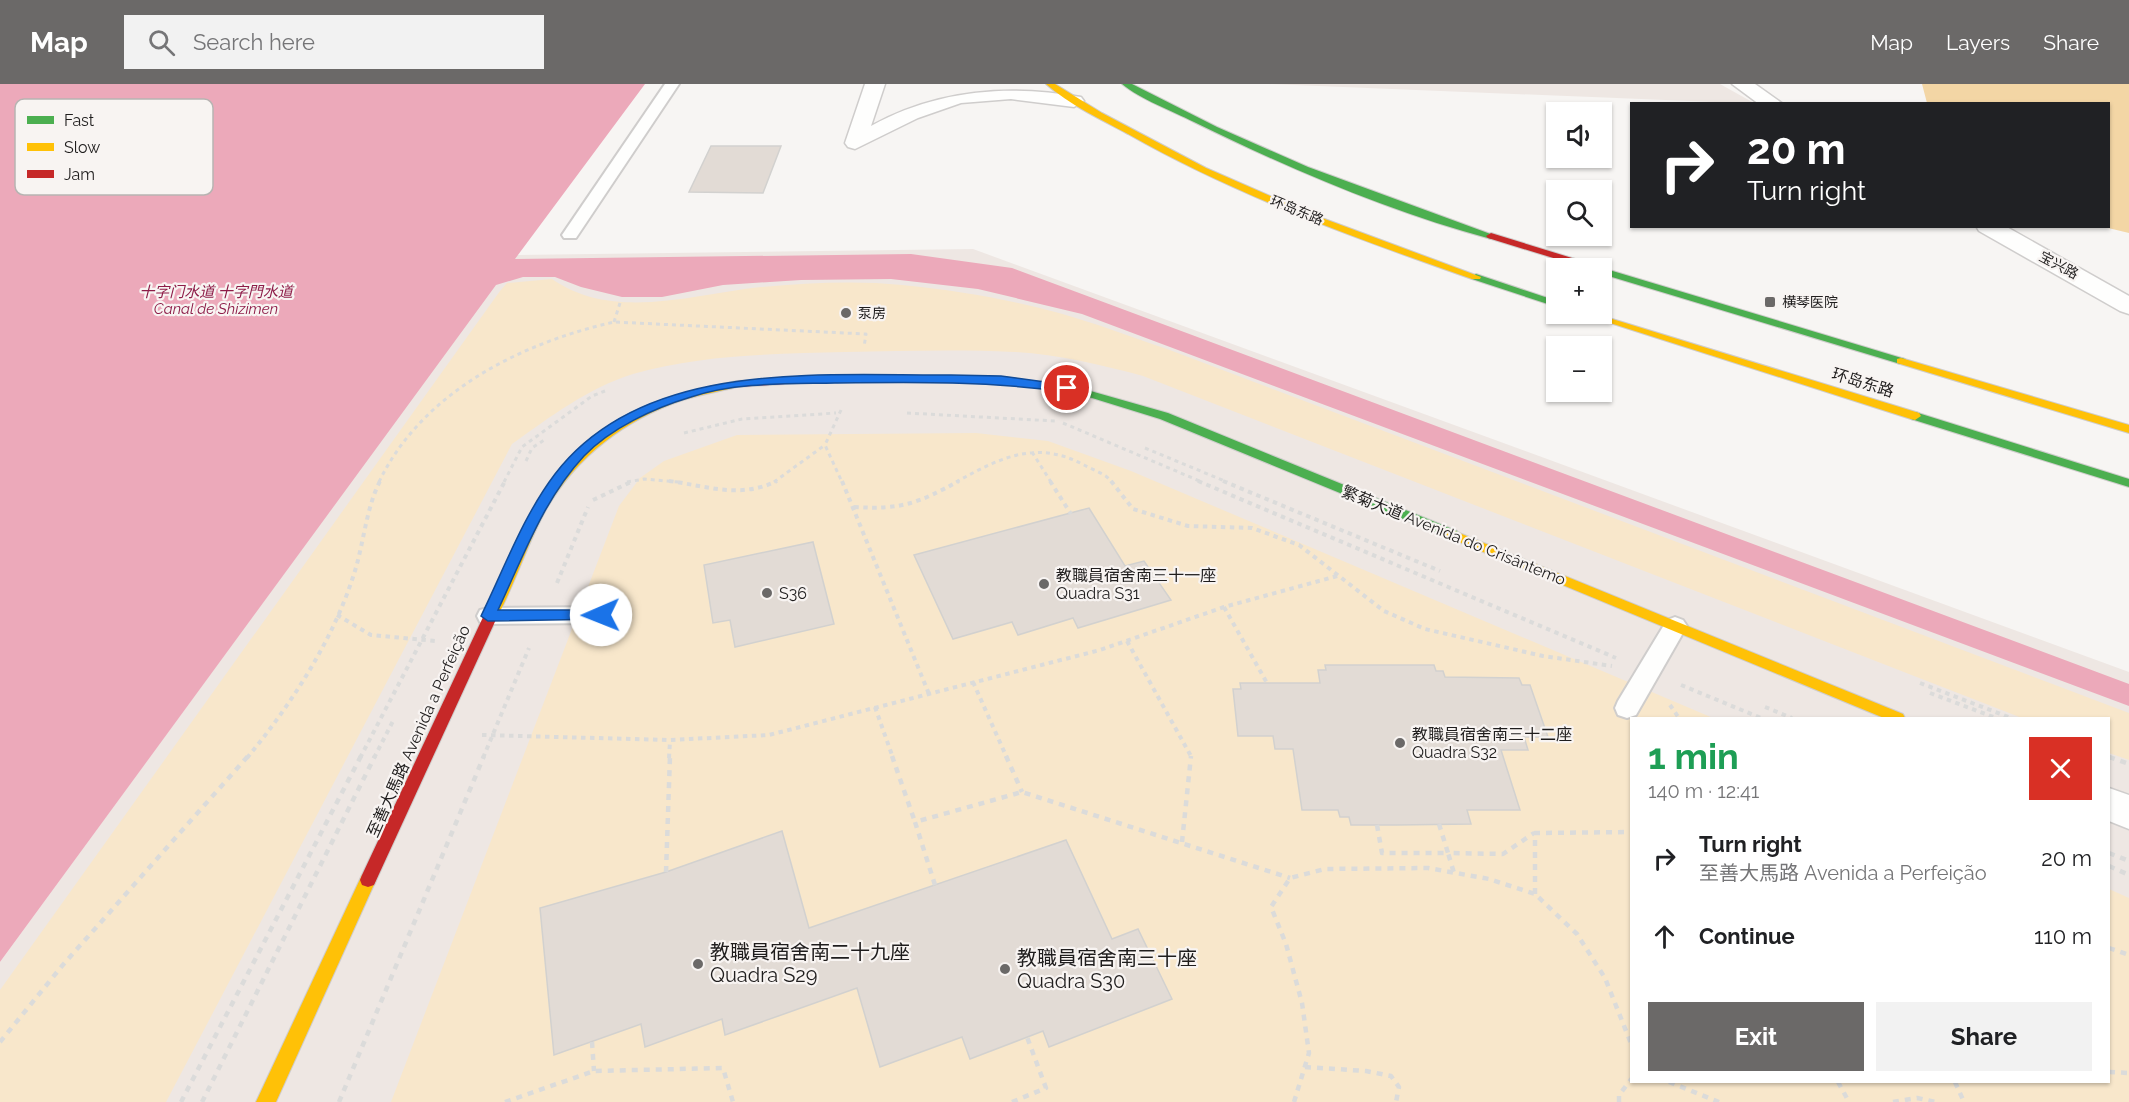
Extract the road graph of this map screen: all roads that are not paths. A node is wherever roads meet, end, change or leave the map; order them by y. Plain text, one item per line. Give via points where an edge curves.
1 (672, 84) edge
2 (875, 84) edge
3 (1050, 84) edge
4 (1126, 84) edge
5 (1742, 84) edge
6 (1074, 101) junction
7 (1770, 102) edge
8 (1991, 228) edge
9 (570, 235) dead end
10 (1561, 258) edge
11 (1612, 274) edge
12 (1546, 300) edge
13 (2129, 306) edge
14 (1612, 322) edge
15 (1001, 380) joint
16 (2129, 429) edge
17 (2129, 483) edge
18 (601, 615) dead end
19 (488, 616) junction
20 (1675, 626) junction
21 (1627, 708) dead end
22 (1896, 717) edge
23 (2110, 804) edge
24 (2129, 812) edge
25 (266, 1102) edge

1 - 9 lane
2 - 6 street via 855,143 902,116 951,95 1002,90
3 - 6 main road, 环岛东路
4 - 10 main road via 1214,132 1329,182 1432,220
5 - 7 street
6 - 12 main road, 环岛东路 via 1151,144 1249,191
8 - 13 street, 宝兴路
11 - 16 main road, 环岛东路
14 - 17 main road, 环岛东路
15 - 19 main road, 至善大馬路 Avenida a Perfeição via 854,378 736,385 690,393 645,410 582,451 559,478 540,508
15 - 20 main road, 繁菊大道 Avenida do Crisântemo via 1090,393 1181,422
18 - 19 lane
19 - 25 main road, 至善大馬路 Avenida a Perfeição
20 - 21 lane
20 - 22 main road, 繁菊大道 Avenida do Crisântemo
23 - 24 street

